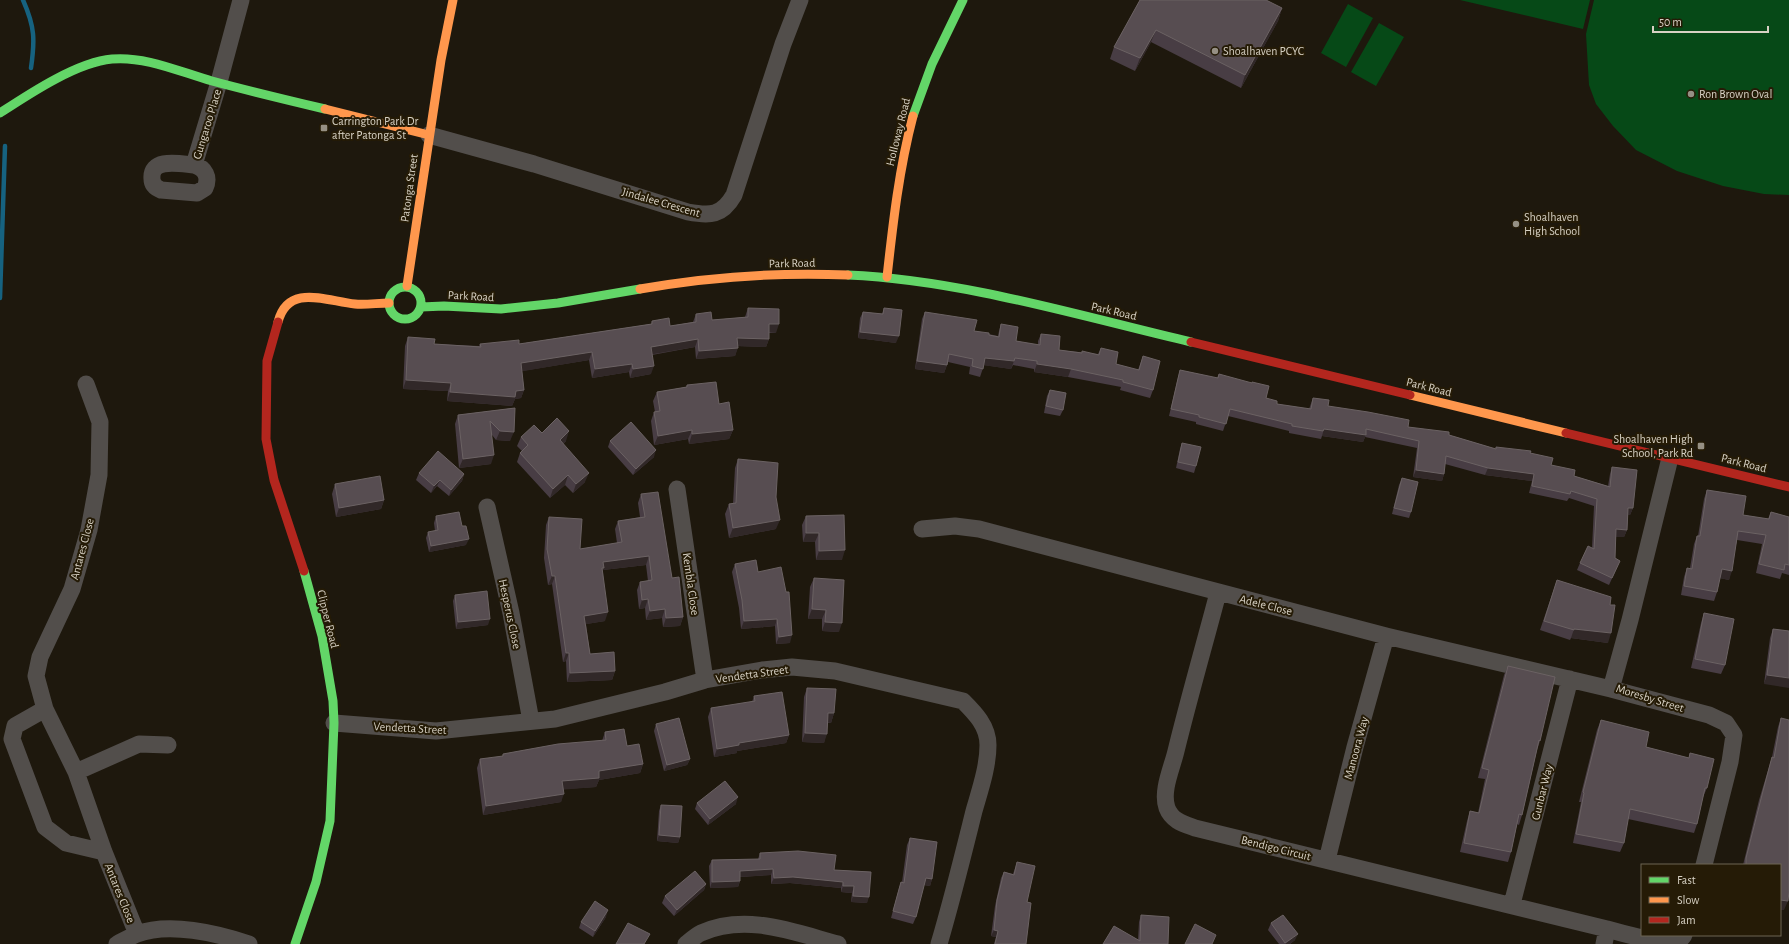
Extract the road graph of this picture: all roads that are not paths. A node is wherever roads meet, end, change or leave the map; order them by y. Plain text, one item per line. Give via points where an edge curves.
1 (241, 0) edge
2 (453, 0) edge
3 (800, 0) edge
4 (963, 0) edge
5 (219, 82) junction
6 (0, 113) edge
7 (429, 135) junction
8 (194, 165) dead end
9 (886, 278) junction
10 (407, 286) junction
11 (389, 303) junction
12 (421, 307) junction
13 (86, 384) dead end
14 (1670, 458) junction
15 (1789, 487) edge
16 (677, 489) dead end
17 (487, 507) dead end
18 (922, 529) dead end
19 (1218, 593) junction
20 (1386, 636) junction
21 (1570, 679) junction
22 (706, 680) junction
23 (1611, 689) junction
24 (46, 709) junction
25 (531, 721) junction
26 (334, 723) junction
27 (168, 745) dead end
28 (76, 772) junction
29 (104, 852) junction
30 (1328, 860) junction
31 (1704, 864) edge
32 (1512, 904) junction
33 (137, 934) junction
34 (1605, 936) edge
35 (1683, 936) edge
36 (117, 944) edge
37 (249, 944) edge
38 (295, 944) edge
39 (686, 944) edge
40 (838, 944) edge
41 (939, 944) edge

1 - 5 street, Gungaroo Place
2 - 7 street, Patonga Street via 440,60
3 - 7 street, Jindalee Crescent via 734,195 729,204 716,213 708,215 688,212 534,164
4 - 9 street, Holloway Road via 945,32 908,134 895,201
5 - 6 street via 151,63 110,59 69,74
5 - 7 street
5 - 8 street, Gungaroo Place
7 - 10 street, Patonga Street
9 - 12 street, Park Road via 822,274 740,276 530,307
9 - 14 street, Park Road via 980,293 1046,308
10 - 11 street via 394,291
10 - 12 street via 419,293
11 - 12 street via 394,315 407,319 413,318
11 - 26 street, Clipper Road via 356,304 308,297 297,298 280,312 267,360 266,439 274,480 299,554 322,636 333,701
13 - 24 street, Antares Close via 100,422 99,475 90,530 72,589 40,657 36,676
14 - 15 street, Park Road
14 - 23 street, Moresby Street
16 - 22 street, Kembla Close
17 - 25 street, Hesperus Close via 511,613
18 - 19 street, Adele Close via 955,526 979,529
19 - 20 street, Adele Close
19 - 30 street, Bendigo Circuit via 1166,790 1167,807 1176,820 1183,824
20 - 21 street, Adele Close
20 - 30 street, Manoora Way via 1355,747
21 - 23 street, Adele Close
21 - 32 street, Gunbar Way
22 - 25 street, Vendetta Street via 555,719
22 - 41 street, Vendetta Street via 792,667 835,671 963,701 978,716 985,728 988,744 985,767
23 - 31 street, Moresby Street via 1709,715 1726,723 1734,735 1730,762
24 - 28 street, Antares Close
24 - 29 street, Antares Close via 14,726 12,739 46,827 66,843
25 - 26 street, Vendetta Street via 436,731
26 - 38 street, Clipper Road via 330,821 316,882
27 - 28 street via 139,744
28 - 29 street, Antares Close
29 - 33 street, Antares Close
30 - 32 street, Bendigo Circuit
32 - 34 street, Bendigo Circuit
33 - 36 street
33 - 37 street via 158,930 186,930
34 - 35 street via 1674,943
39 - 40 street via 700,934 732,924 760,924

